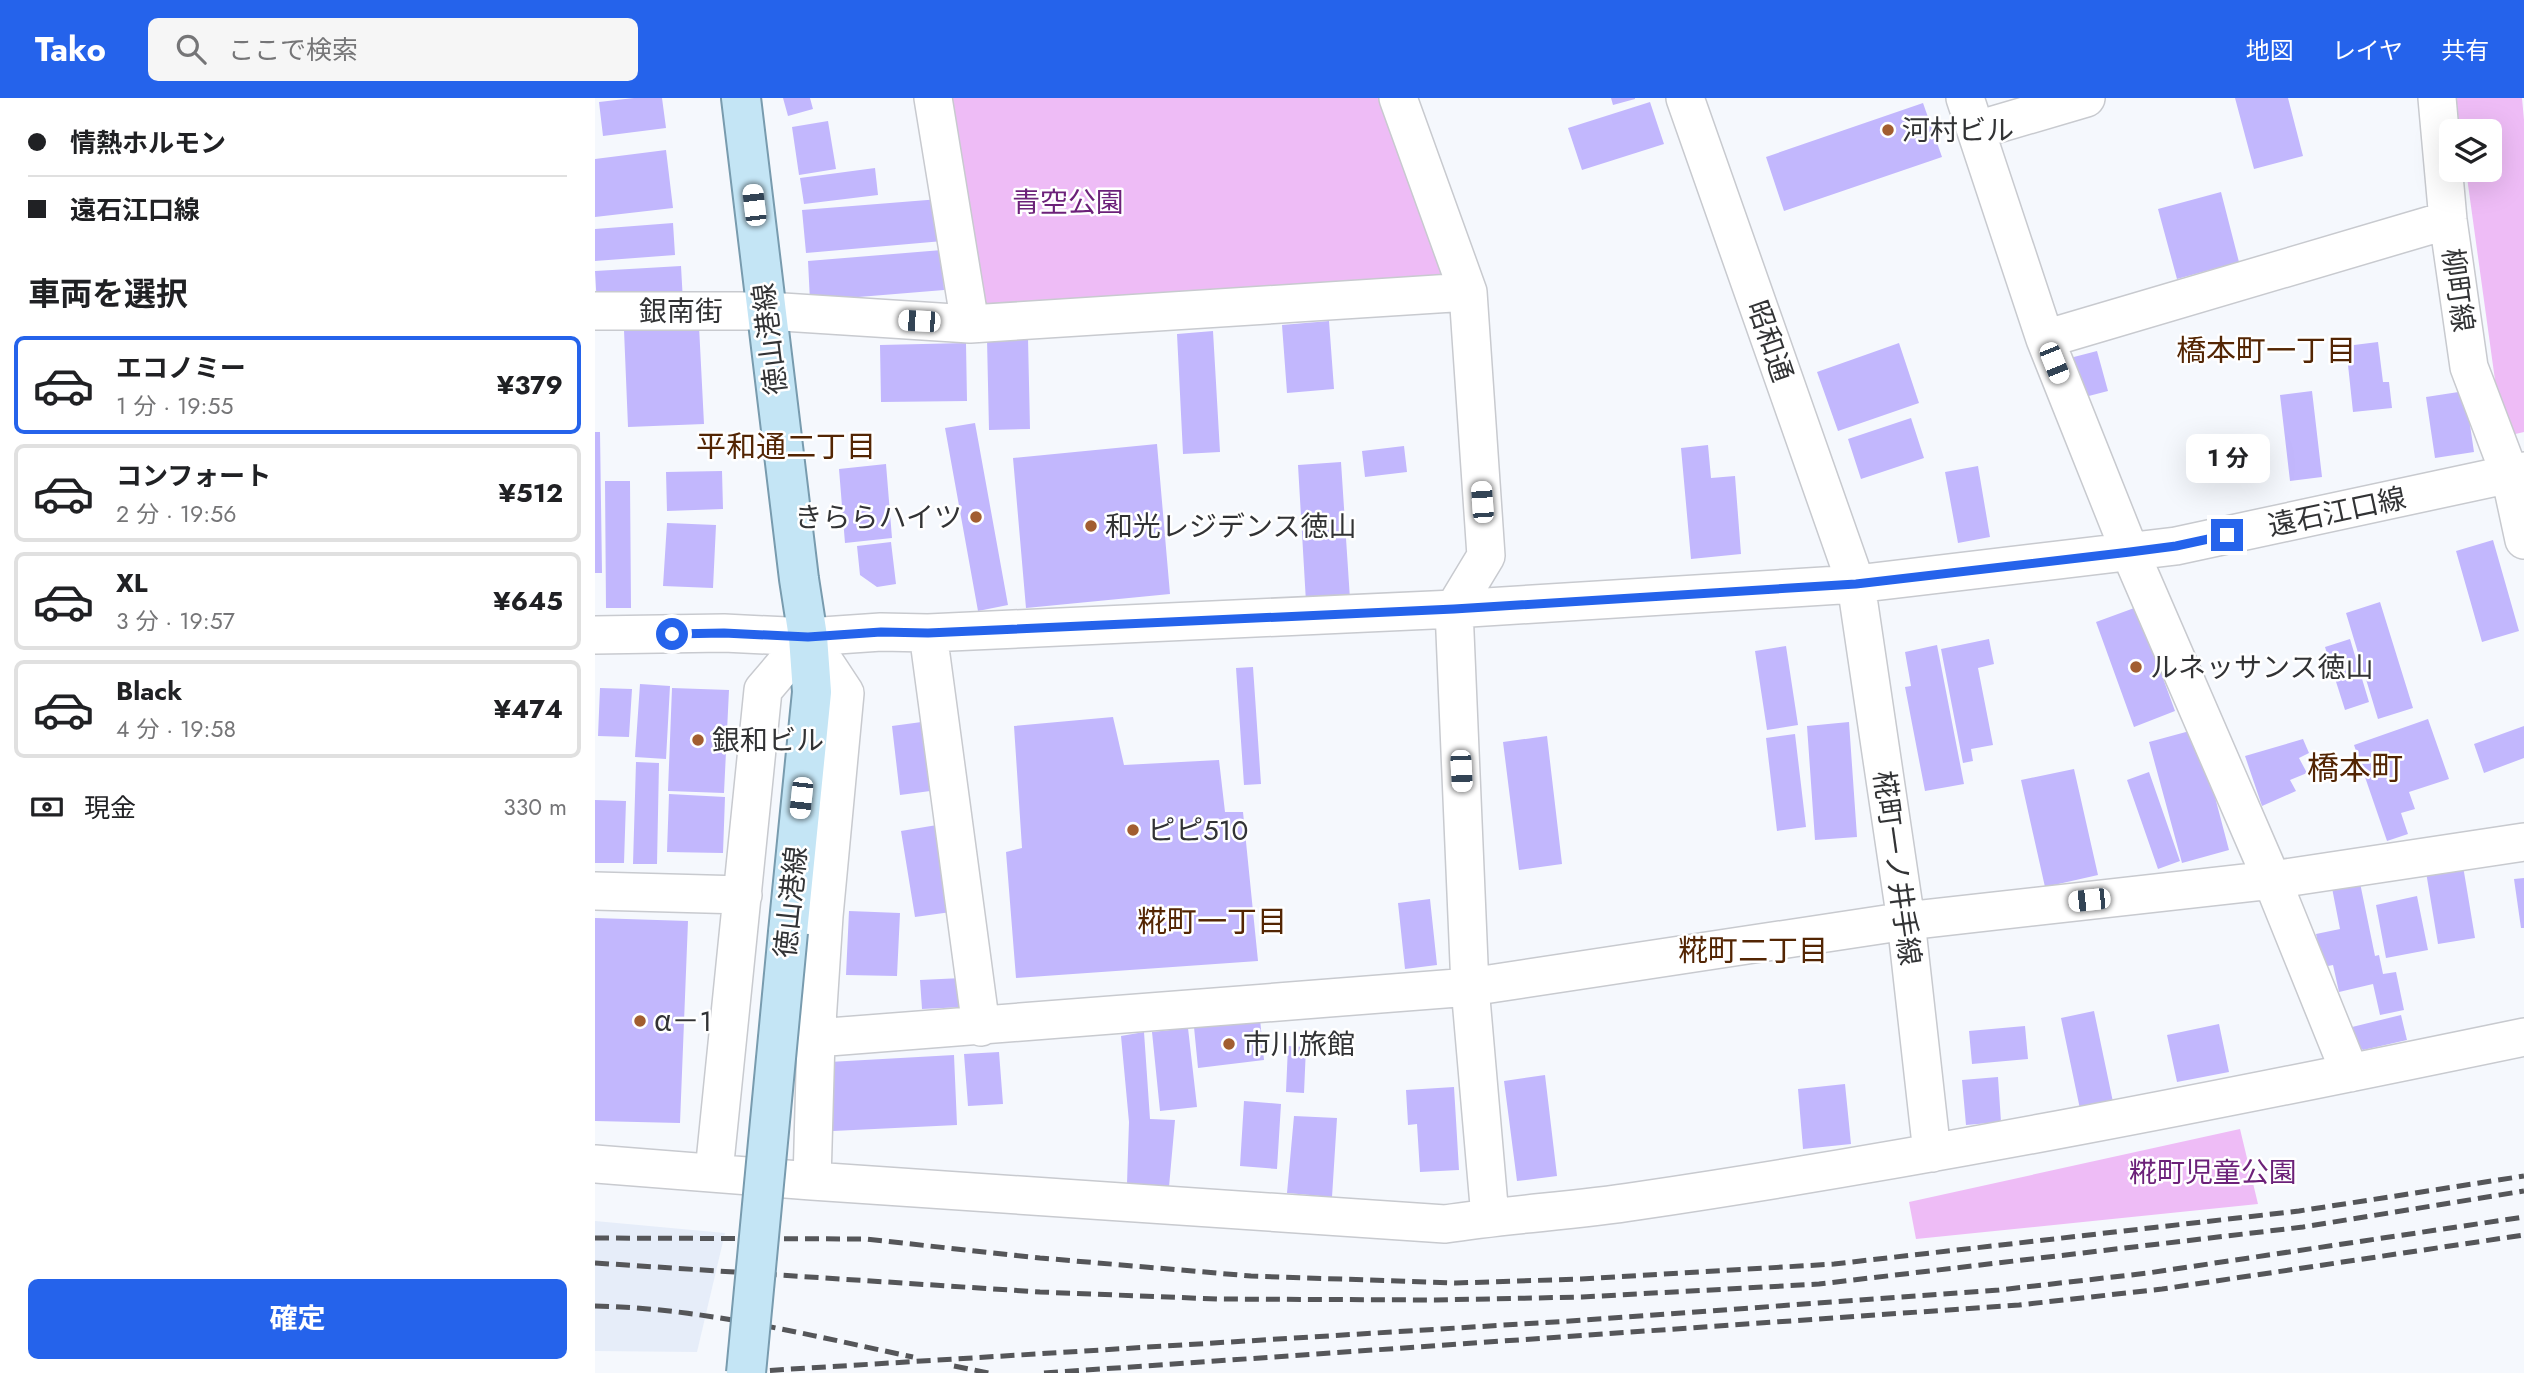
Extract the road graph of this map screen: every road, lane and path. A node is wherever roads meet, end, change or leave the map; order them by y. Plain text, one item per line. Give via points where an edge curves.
1 (741, 98) edge
2 (933, 98) edge
3 (1398, 98) edge
4 (1685, 98) edge
5 (2086, 98) edge
6 (2437, 98) edge
7 (1971, 114) edge
8 (2448, 220) junction
9 (1468, 292) junction
10 (595, 311) edge
11 (767, 311) junction
12 (969, 324) junction
13 (2045, 340) junction
14 (2517, 473) edge
15 (2524, 540) edge
16 (2130, 552) junction
17 (1856, 584) junction
18 (1454, 609) junction
19 (928, 633) junction
20 (595, 635) edge
21 (808, 637) junction
22 (2524, 842) edge
23 (2272, 880) junction
24 (595, 891) edge
25 (743, 895) junction
26 (1906, 921) junction
27 (1470, 987) junction
28 (981, 1027) junction
29 (2524, 1037) edge
30 (816, 1038) junction
31 (2350, 1073) junction
32 (1932, 1153) junction
33 (595, 1164) edge
34 (714, 1172) junction
35 (812, 1181) junction
36 (1490, 1217) junction
37 (746, 1373) edge

1 - 11 main road, 徳山港線
2 - 12 street
3 - 9 street
4 - 17 street, 昭和通
5 - 7 street
6 - 8 street, 柳町線
7 - 13 street
8 - 13 street
8 - 14 street, 柳町線 via 2469,367
9 - 12 street, 銀南街
9 - 18 street via 1486,556
10 - 11 street, 銀南街
11 - 12 street, 銀南街
11 - 21 main road, 徳山港線
13 - 16 street
14 - 15 street, 柳町線
14 - 16 street, 遠石江口線
16 - 17 street, 遠石江口線
16 - 23 street
17 - 18 street, 遠石江口線
17 - 26 street, 椛町一ノ井手線
18 - 19 street, 遠石江口線
18 - 27 street
19 - 21 street, 遠石江口線
19 - 28 street
20 - 21 street, 遠石江口線
21 - 25 street via 763,690
21 - 30 street via 845,693
21 - 37 main road, 徳山港線, bridge via 812,692
22 - 23 street
23 - 26 street
23 - 31 street
24 - 25 street
25 - 34 street
26 - 27 street
26 - 32 street, 椛町一ノ井手線
27 - 28 street
27 - 36 street
28 - 30 street
29 - 31 street
30 - 35 street
31 - 32 street
32 - 36 street via 1634,1202
33 - 34 street
34 - 35 street
35 - 36 street via 1445,1224

